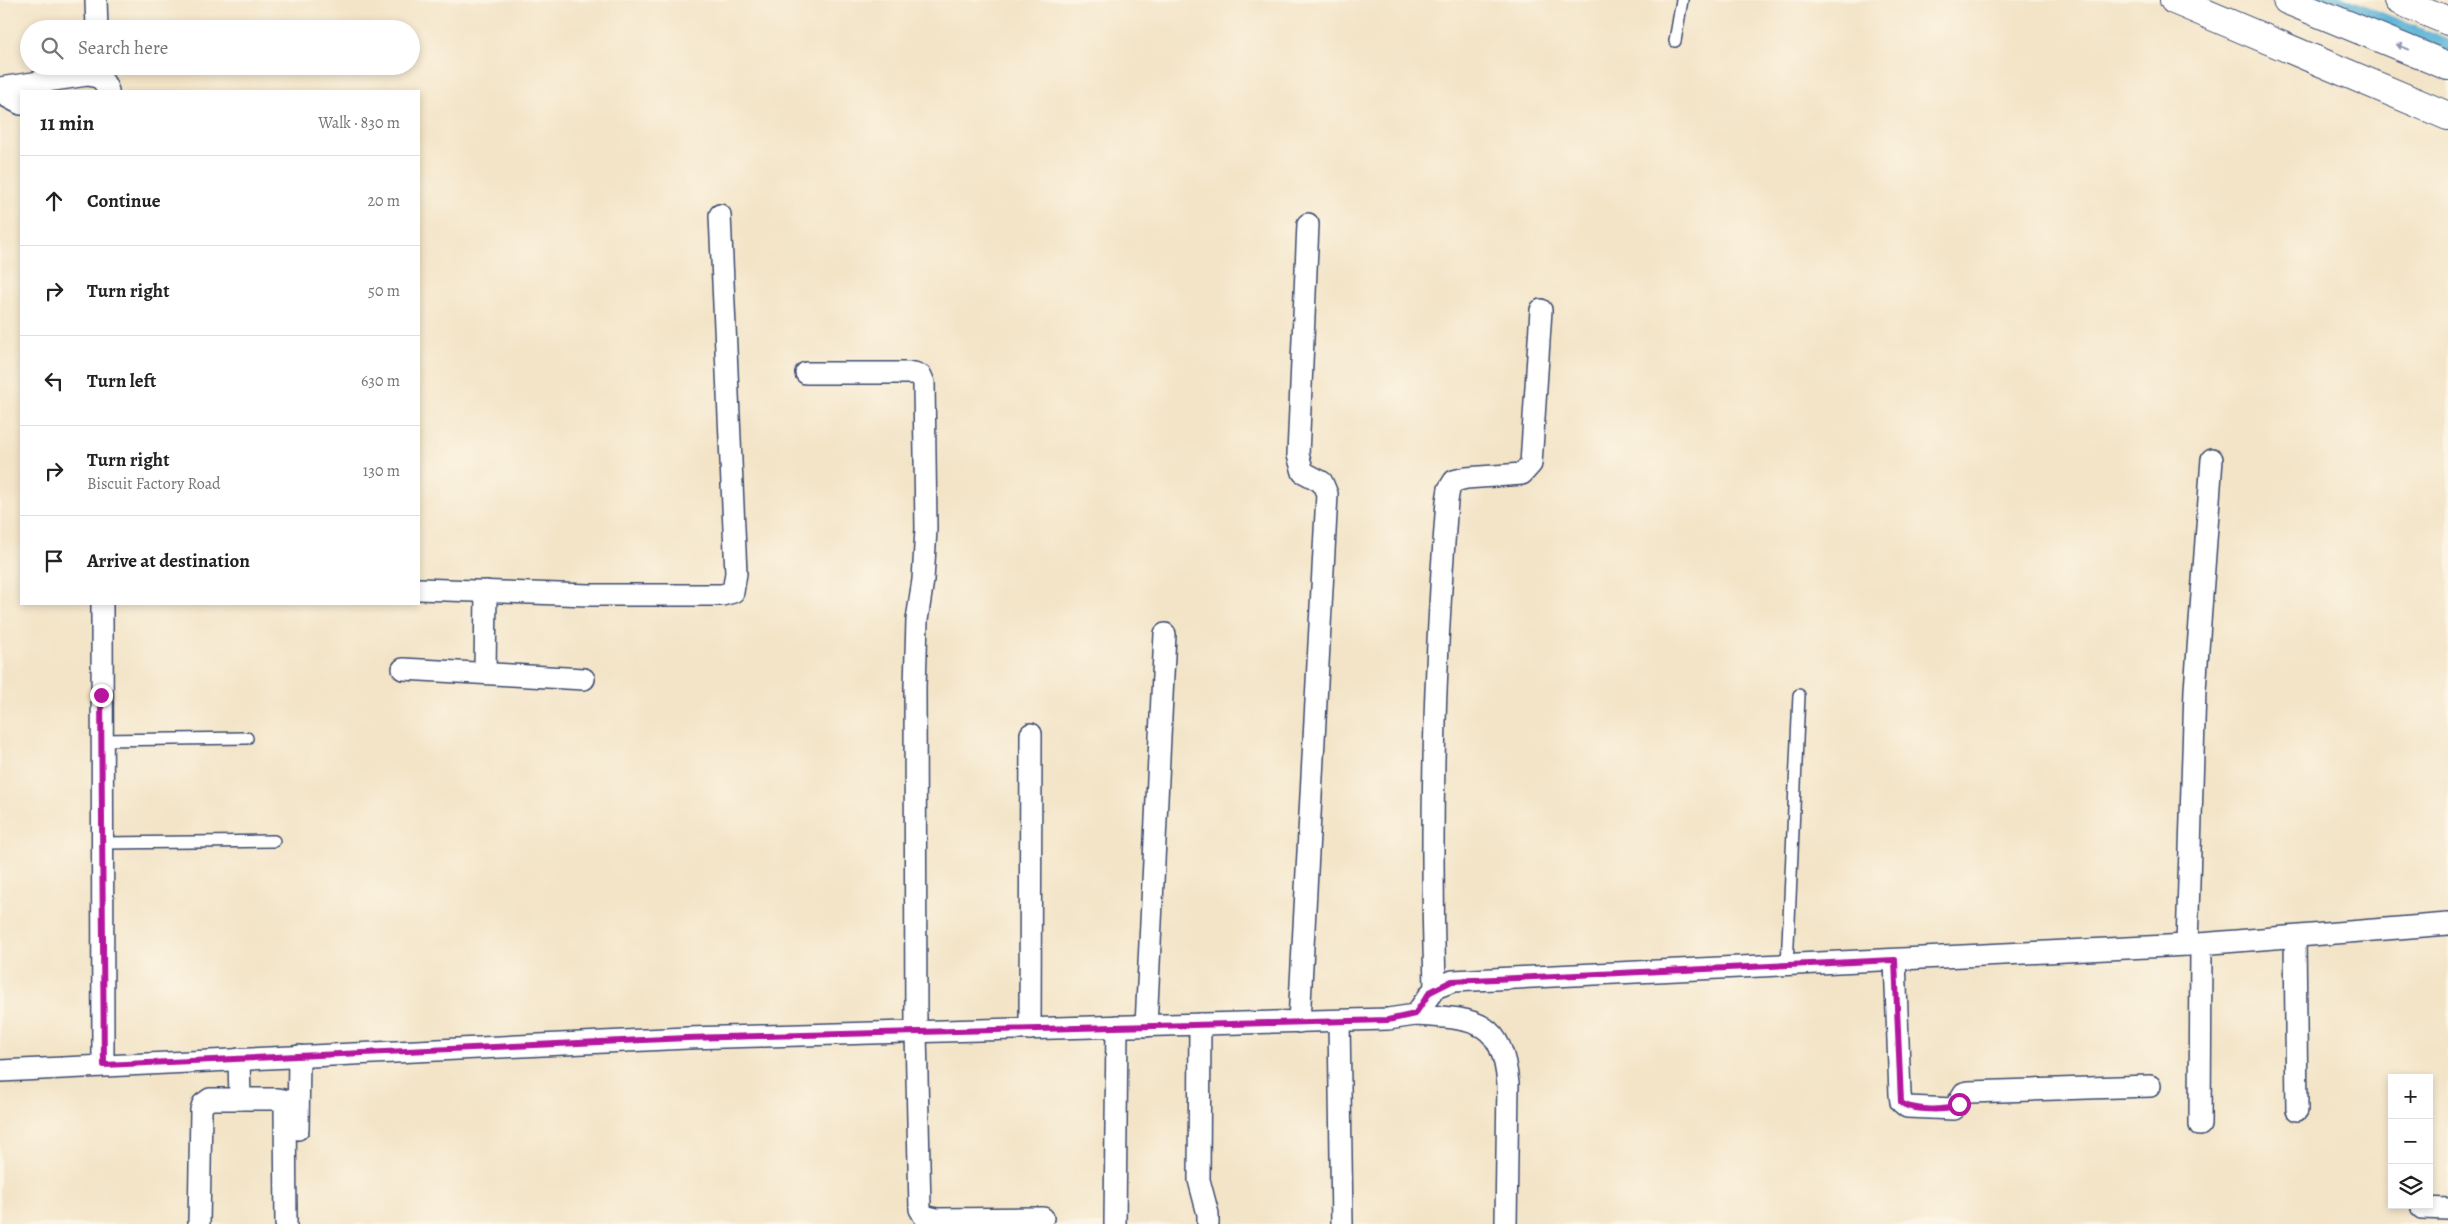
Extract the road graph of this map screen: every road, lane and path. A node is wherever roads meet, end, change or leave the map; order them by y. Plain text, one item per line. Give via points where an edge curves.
1 (96, 0) edge
2 (1682, 0) edge
3 (2174, 0) edge
4 (2287, 0) edge
5 (2398, 0) edge
6 (97, 20) edge
7 (2448, 21) edge
8 (1675, 41) dead end
9 (2448, 66) edge
10 (81, 75) edge
11 (0, 88) edge
12 (0, 93) edge
13 (20, 103) edge
14 (2448, 116) edge
15 (720, 215) dead end
16 (1308, 224) dead end
17 (1541, 310) dead end
18 (806, 373) dead end
19 (2212, 459) dead end
20 (420, 589) edge
21 (486, 591) junction
22 (102, 605) edge
23 (1165, 634) dead end
24 (403, 668) dead end
25 (485, 673) junction
26 (584, 679) dead end
27 (1799, 695) dead end
28 (1031, 734) dead end
29 (247, 738) dead end
30 (101, 740) junction
31 (274, 840) dead end
32 (102, 843) junction
33 (2448, 924) edge
34 (2295, 937) junction
35 (2194, 945) junction
36 (1895, 960) junction
37 (1786, 966) junction
38 (1435, 988) junction
39 (1415, 1014) junction
40 (1339, 1021) junction
41 (1299, 1022) junction
42 (1200, 1024) junction
43 (1117, 1026) junction
44 (1146, 1026) junction
45 (1030, 1029) junction
46 (916, 1032) junction
47 (299, 1056) junction
48 (240, 1059) junction
49 (104, 1065) junction
50 (0, 1071) edge
51 (2150, 1086) dead end
52 (240, 1099) junction
53 (2297, 1110) dead end
54 (2200, 1125) dead end
55 (2433, 1208) edge
56 (2448, 1209) edge
57 (930, 1218) junction
58 (1043, 1218) dead end
59 (1004, 1221) edge
60 (199, 1224) edge
61 (286, 1224) edge
62 (297, 1224) edge
63 (906, 1224) edge
64 (1115, 1224) edge
65 (1208, 1224) edge
66 (1342, 1224) edge
67 (1506, 1224) edge

1 - 6 street
2 - 8 lane
3 - 14 main road
9 -> 4 main road
5 - 7 main road
10 - 11 street
12 - 13 street
15 - 21 street via 736,573 733,592 722,595 589,595
16 - 41 street via 1298,455 1303,472 1322,482 1328,494
17 - 38 street via 1531,464 1522,474 1459,479 1449,489 1439,605 1432,787
18 - 46 street via 914,373 923,378 926,529 917,620 915,687
19 - 35 street via 2195,690
20 - 21 street
21 - 25 street
22 - 30 street
23 - 44 street
24 - 25 street
25 - 26 street
27 - 37 lane
28 - 45 street
29 - 30 lane
30 - 32 street
31 - 32 lane
32 - 49 street
33 - 34 street
34 - 35 street
34 - 53 street
35 - 36 street
35 - 54 street
36 - 37 street
36 - 51 street via 1900,1094 1901,1102 1907,1107 1954,1109 1964,1093 1972,1091
37 - 38 street via 1452,981
38 - 39 street
39 - 40 street via 1397,1019
39 - 67 street via 1456,1018 1484,1027 1501,1045 1508,1084
40 - 41 street
40 - 66 street
41 - 42 street
42 - 44 street
42 - 65 street via 1198,1180
43 - 44 street
43 - 45 street
43 - 64 street
45 - 46 street
46 - 47 street via 687,1038
46 - 57 street via 919,1202 921,1213
47 - 48 street
47 - 62 street
48 - 49 street
48 - 52 street
49 - 50 street
52 - 60 street via 210,1099 201,1110
52 - 61 street via 283,1100
55 - 56 street
57 - 59 street
57 - 63 street
58 - 59 street

